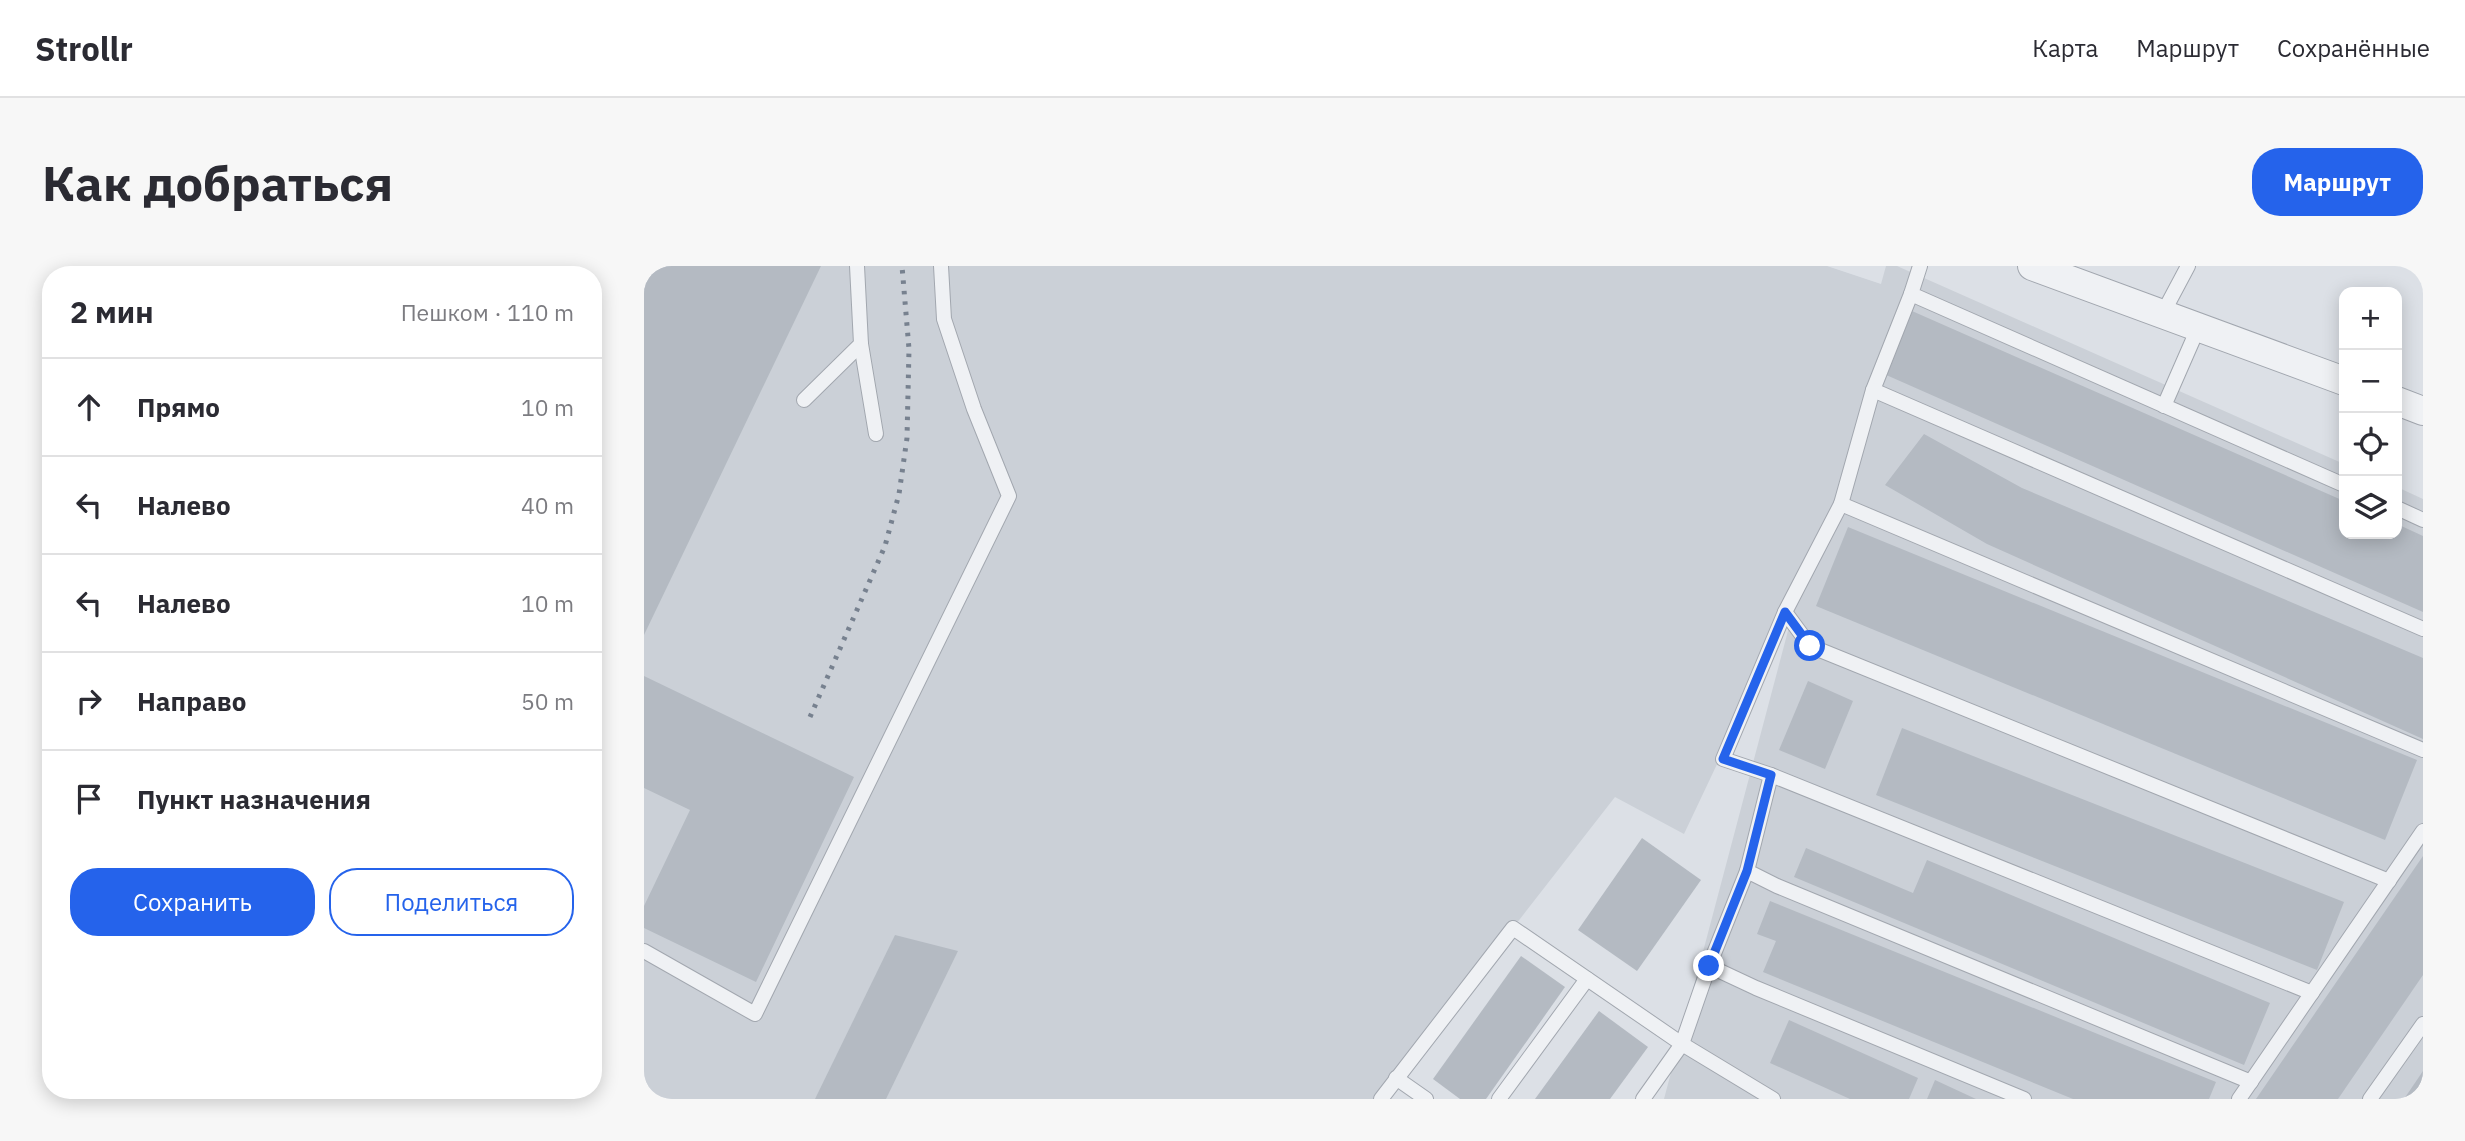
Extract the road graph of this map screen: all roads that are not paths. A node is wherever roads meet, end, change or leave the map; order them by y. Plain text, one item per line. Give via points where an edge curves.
1 (856, 266) edge
2 (941, 266) edge
3 (1920, 266) edge
4 (2032, 266) edge
5 (2188, 266) edge
6 (1911, 294) junction
7 (2163, 313) junction
8 (2199, 326) junction
9 (861, 344) junction
10 (2339, 379) edge
11 (1873, 390) junction
12 (804, 400) dead end
13 (2402, 403) edge
14 (2164, 406) junction
15 (2423, 411) edge
16 (876, 434) dead end
17 (2339, 483) edge
18 (1841, 503) junction
19 (2402, 510) edge
20 (2423, 520) edge
21 (1785, 612) junction
22 (2423, 629) edge
23 (2423, 750) edge
24 (1771, 775) junction
25 (2423, 831) edge
26 (1747, 871) junction
27 (2389, 881) junction
28 (644, 951) edge
29 (1709, 966) junction
30 (1587, 979) junction
31 (2312, 993) junction
32 (2423, 1024) edge
33 (1682, 1044) junction
34 (1396, 1078) junction
35 (2251, 1082) junction
36 (1381, 1099) edge
37 (1426, 1099) edge
38 (1499, 1099) edge
39 (1643, 1099) edge
40 (1773, 1099) edge
41 (2024, 1099) edge
42 (2239, 1099) edge
43 (2370, 1099) edge

1 - 9 lane
2 - 28 lane via 944,319 1009,496 755,1014
3 - 6 lane
4 - 7 street
5 - 7 lane
6 - 11 lane
6 - 14 lane
7 - 8 street
8 - 10 street
8 - 14 lane
9 - 12 lane
9 - 16 lane
11 - 18 lane
11 - 22 lane
13 - 15 street
14 - 17 lane
18 - 21 lane
18 - 23 lane
19 - 20 lane
21 - 24 lane via 1723,759
21 - 27 lane via 1810,646
24 - 26 lane
24 - 31 lane
25 - 27 lane
26 - 29 lane
26 - 35 lane
27 - 31 lane
29 - 33 lane
29 - 41 lane
30 - 33 lane
30 - 34 lane via 1513,928
30 - 38 lane
31 - 35 lane
32 - 43 lane
33 - 39 lane
33 - 40 lane
34 - 36 lane
34 - 37 lane
35 - 42 lane

